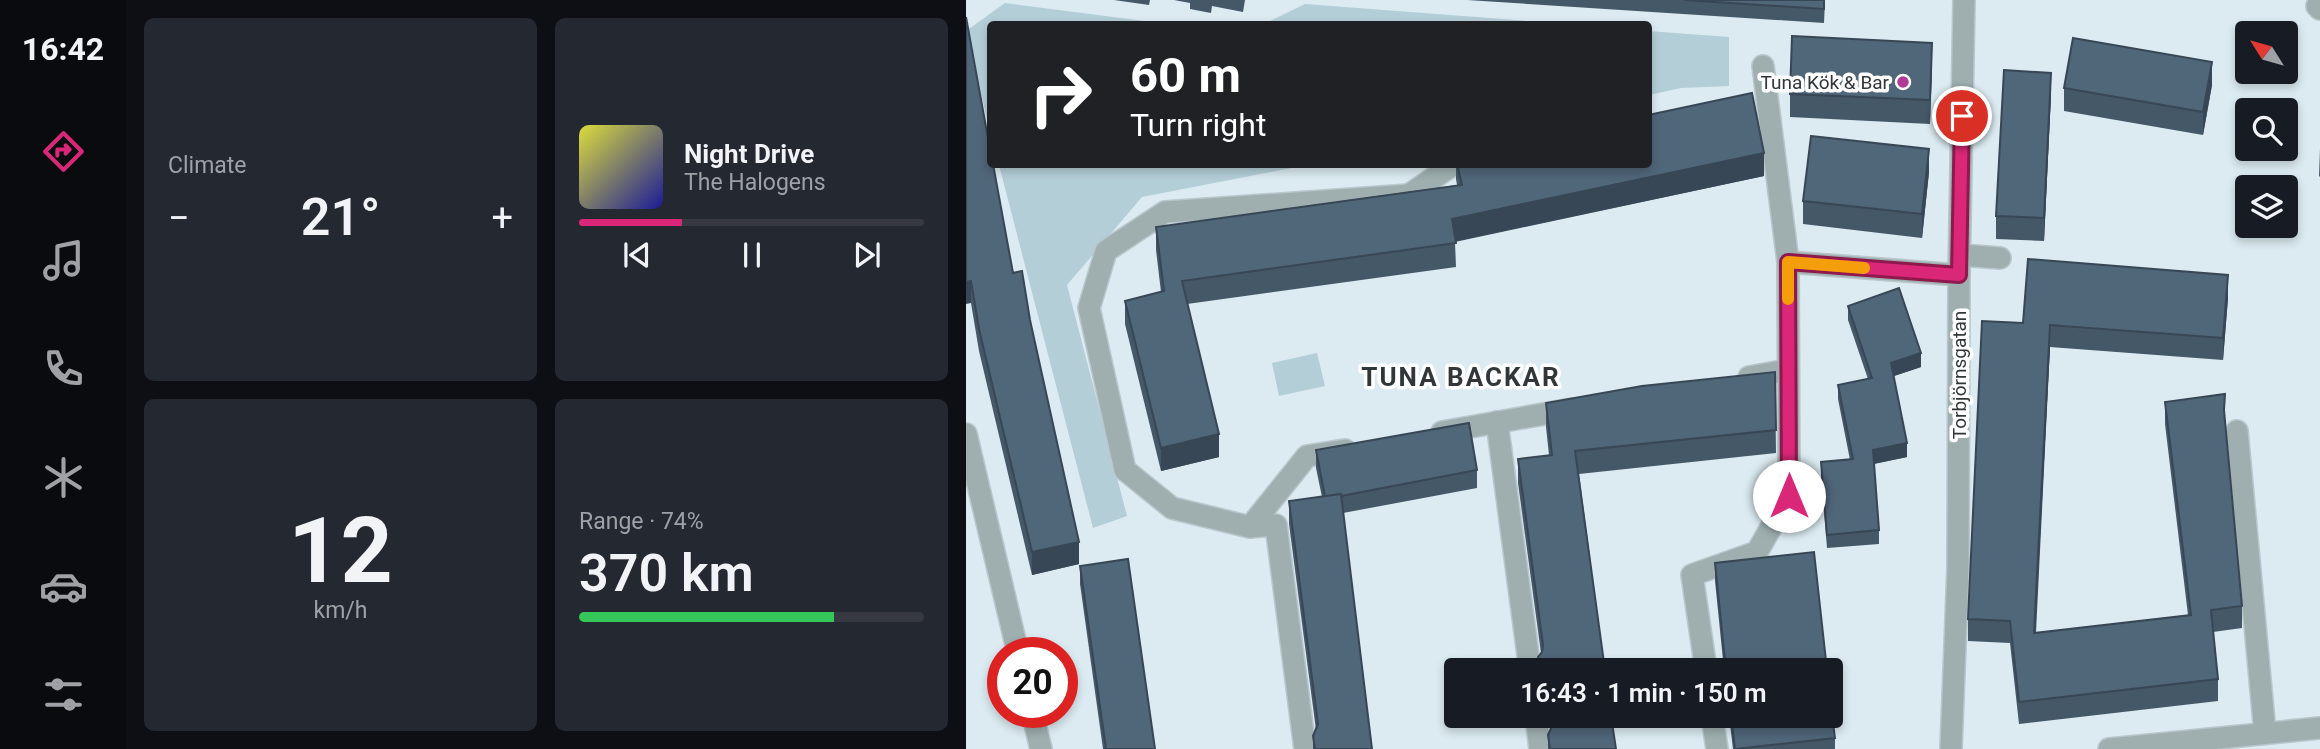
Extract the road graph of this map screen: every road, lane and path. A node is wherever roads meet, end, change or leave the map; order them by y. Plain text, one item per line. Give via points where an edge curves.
1 (1964, 0) edge
2 (1763, 66) dead end
3 (1767, 95) junction
4 (1741, 100) edge
5 (1448, 168) edge
6 (2000, 258) dead end
7 (1788, 262) junction
8 (1960, 265) junction
9 (1788, 370) junction
10 (1734, 380) edge
11 (1586, 406) edge
12 (1497, 422) junction
13 (2236, 431) dead end
14 (966, 434) edge
15 (1415, 437) edge
16 (1361, 447) edge
17 (1250, 527) junction
18 (1014, 637) edge
19 (1528, 658) edge
20 (1704, 658) edge
21 (2320, 727) edge
22 (1036, 728) edge
23 (1537, 728) edge
24 (1714, 728) edge
25 (2265, 733) junction
26 (2183, 745) edge
27 (1041, 749) edge
28 (1305, 749) edge
29 (1540, 749) edge
30 (1717, 749) edge
31 (1951, 749) edge
32 (2109, 749) edge

1 - 8 street, Torbjörnsgatan
2 - 3 street
3 - 4 street
3 - 7 street
5 - 17 street via 1409,195 1165,212 1106,251 1089,308 1125,470 1172,508
6 - 8 street
7 - 8 street
7 - 9 street
8 - 31 street, Torbjörnsgatan via 1958,567
9 - 10 street
9 - 20 street via 1789,496 1757,552 1692,575
11 - 12 street
12 - 15 street
12 - 19 street
13 - 25 street
14 - 18 street
16 - 17 street via 1307,456
17 - 28 street via 1276,525
21 - 25 street
22 - 27 street
23 - 29 street
24 - 30 street
25 - 26 street
26 - 32 street

